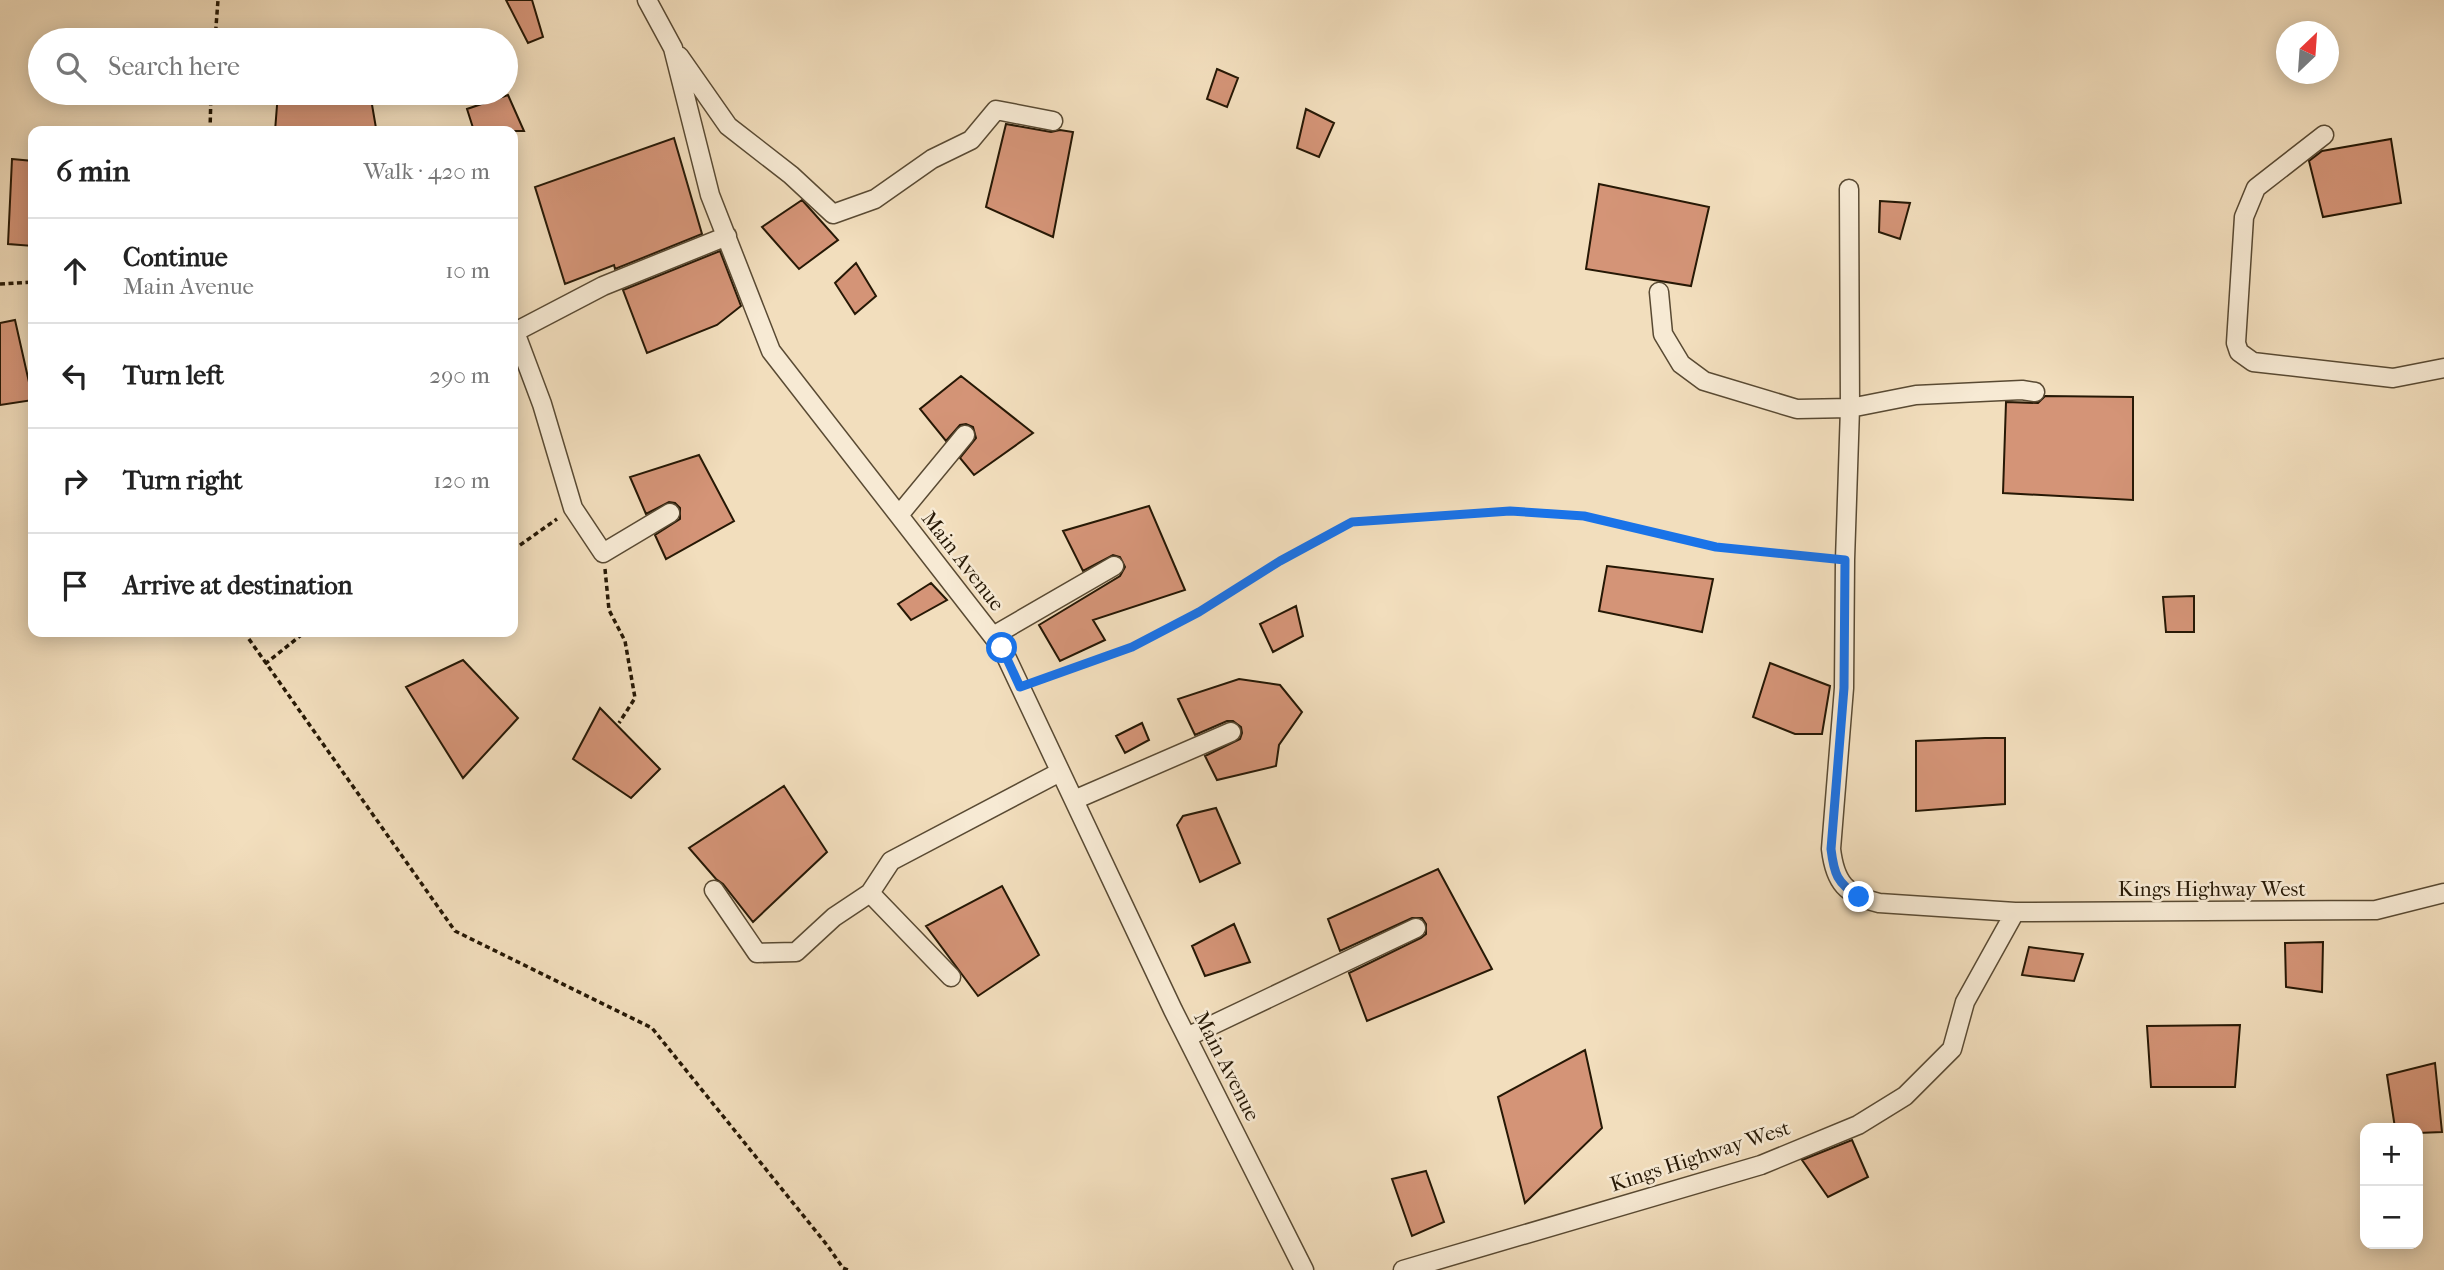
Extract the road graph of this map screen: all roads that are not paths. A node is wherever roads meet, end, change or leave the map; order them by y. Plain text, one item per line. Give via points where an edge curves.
1 (647, 0) edge
2 (673, 48) junction
3 (1054, 121) dead end
4 (2324, 135) dead end
5 (1849, 189) dead end
6 (727, 236) junction
7 (1659, 292) dead end
8 (518, 330) edge
9 (518, 342) edge
10 (2444, 368) edge
11 (2035, 392) dead end
12 (1850, 408) junction
13 (965, 435) dead end
14 (670, 513) dead end
15 (899, 515) junction
16 (1114, 566) dead end
17 (993, 636) junction
18 (1231, 732) dead end
19 (1060, 772) junction
20 (1074, 800) junction
21 (714, 890) dead end
22 (870, 893) junction
23 (2444, 893) edge
24 (2015, 912) junction
25 (1416, 928) dead end
26 (951, 978) dead end
27 (1187, 1037) junction
28 (1304, 1270) edge
29 (1402, 1270) edge

1 - 2 street, Main Avenue
2 - 3 street via 728,126 833,214 875,198 932,159 971,141 996,110
2 - 6 street, Main Avenue via 710,195
4 - 10 street via 2256,188 2244,217 2239,352 2253,362 2393,378
5 - 12 street
6 - 8 street via 603,286
6 - 15 street, Main Avenue via 771,351
7 - 12 street via 1663,334 1681,365 1704,381 1797,409
9 - 14 street via 573,508 603,553
11 - 12 street via 1916,396
12 - 24 street via 1844,688 1833,870 1843,887 1879,903
13 - 15 street
15 - 17 street, Main Avenue
16 - 17 street
17 - 19 street, Main Avenue
18 - 20 street
19 - 20 street, Main Avenue
19 - 22 street via 891,861
20 - 27 street, Main Avenue
21 - 22 street via 757,953 796,951
22 - 26 street
23 - 24 street, Kings Highway West via 2376,911
24 - 29 street, Kings Highway West via 1965,1002 1952,1049 1905,1096 1858,1125 1760,1166
25 - 27 street
27 - 28 street, Main Avenue

